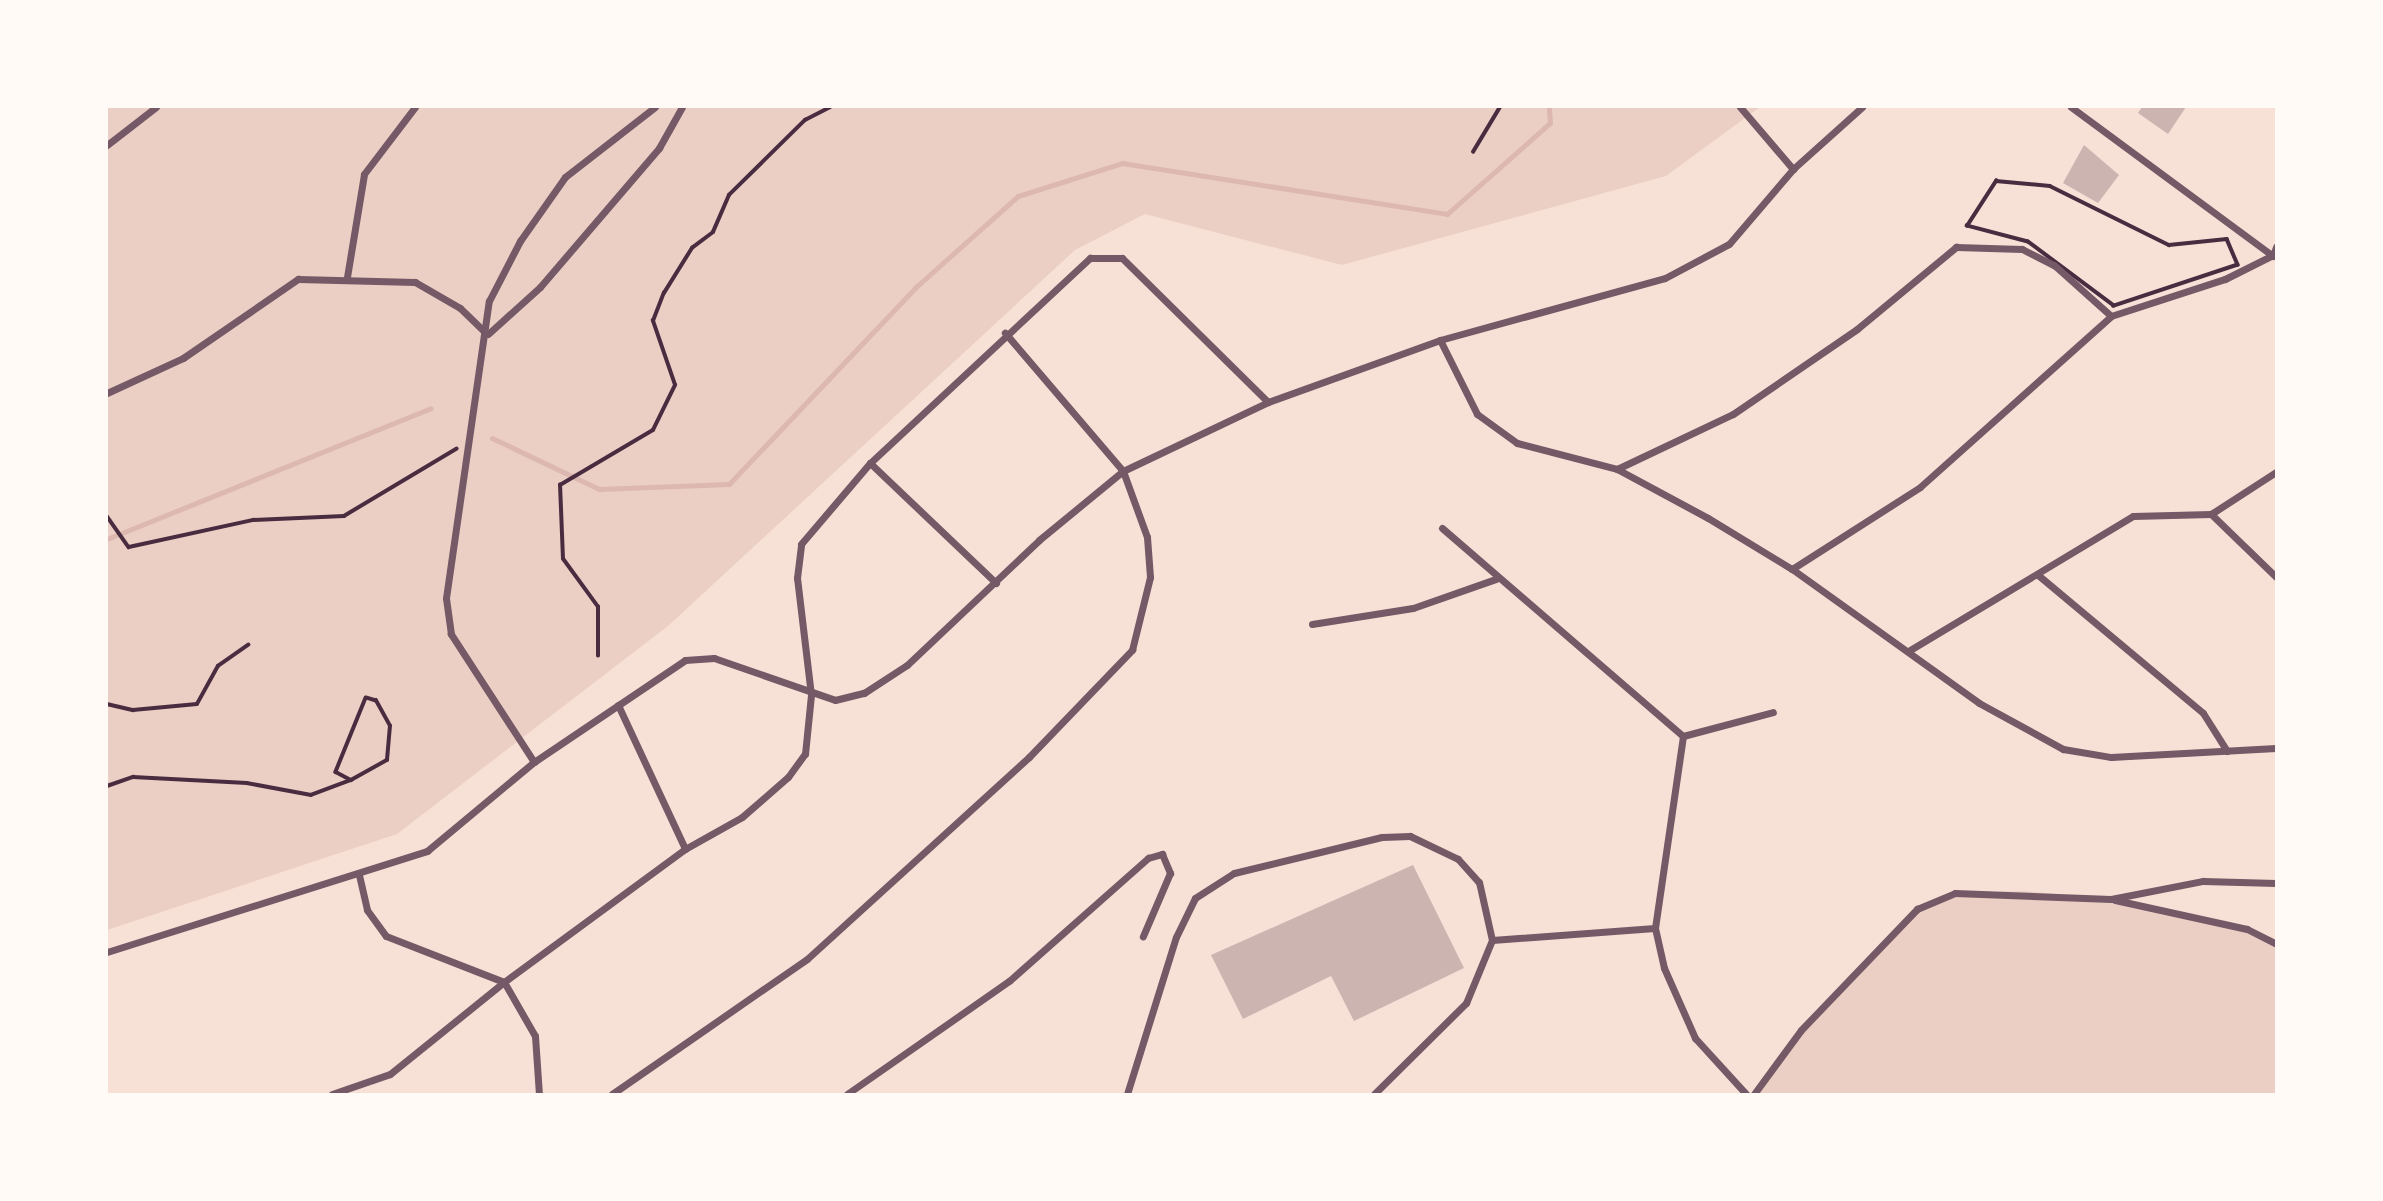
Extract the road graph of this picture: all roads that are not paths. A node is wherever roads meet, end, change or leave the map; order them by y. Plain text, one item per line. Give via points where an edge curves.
1 (156, 107) edge
2 (415, 107) edge
3 (655, 107) edge
4 (682, 107) edge
5 (1740, 107) edge
6 (1863, 107) edge
7 (2071, 107) edge
8 (107, 145) edge
9 (1793, 169) junction
10 (2275, 253) edge
11 (347, 277) junction
12 (2111, 316) junction
13 (1005, 333) junction
14 (488, 334) junction
15 (1440, 340) junction
16 (107, 393) edge
17 (1268, 402) junction
18 (870, 463) junction
19 (1617, 469) junction
20 (1123, 471) junction
21 (2276, 472) edge
22 (2211, 514) junction
23 (1442, 528) dead end
24 (1792, 569) junction
25 (2038, 575) junction
26 (2276, 577) edge
27 (1496, 579) junction
28 (996, 583) junction
29 (1312, 624) dead end
30 (1910, 650) junction
31 (811, 695) junction
32 (618, 705) junction
33 (1773, 712) dead end
34 (1683, 736) junction
35 (2276, 748) edge
36 (2227, 751) junction
37 (534, 762) junction
38 (685, 849) junction
39 (359, 876) junction
40 (2276, 883) edge
41 (2111, 899) junction
42 (1656, 928) junction
43 (1143, 936) dead end
44 (1492, 940) junction
45 (2276, 944) edge
46 (107, 952) edge
47 (505, 982) junction
48 (332, 1094) edge
49 (538, 1094) edge
50 (612, 1094) edge
51 (847, 1094) edge
52 (1127, 1094) edge
53 (1374, 1094) edge
54 (1746, 1094) edge
55 (1754, 1094) edge

1 - 8 street
2 - 11 street via 364,174
3 - 14 street via 558,187 500,276 489,301
4 - 14 street via 659,148 540,287
5 - 9 street
6 - 9 street
7 - 10 street
9 - 15 street via 1729,244 1665,278
10 - 12 street via 2225,279
11 - 14 street via 415,282 460,308
11 - 16 street via 298,279 183,358
12 - 19 street via 2054,265 2022,249 1955,247 1857,329 1733,414
12 - 24 street via 1920,487
13 - 17 street via 1090,258 1122,258
13 - 18 street
13 - 20 street
14 - 37 street via 467,443 446,598 451,634
15 - 17 street
15 - 19 street via 1478,414 1517,443
17 - 20 street
18 - 28 street
18 - 31 street via 801,544 797,578
19 - 24 street
20 - 28 street
20 - 50 street via 1147,537 1150,577 1132,650 1029,757 807,959
21 - 22 street
22 - 25 street via 2133,516
22 - 26 street
23 - 27 street
24 - 30 street
25 - 30 street
25 - 36 street via 2203,713
27 - 29 street via 1413,608
27 - 34 street
28 - 31 street via 907,665 864,693 835,700
30 - 36 street via 1979,703 2063,749 2111,757
31 - 32 street via 714,658 685,660
31 - 38 street via 805,754 788,777 742,817
32 - 37 street
32 - 38 street
33 - 34 street
34 - 42 street
35 - 36 street
37 - 39 street via 427,851
38 - 47 street
39 - 46 street
39 - 47 street via 367,910 386,936
40 - 41 street via 2203,881
41 - 45 street via 2212,920
41 - 55 street via 1955,893 1917,909 1801,1030
42 - 44 street
42 - 54 street via 1664,968 1695,1038
43 - 51 street via 1170,873 1162,855 1148,858 1010,981
44 - 52 street via 1479,881 1458,859 1410,836 1382,837 1234,873 1212,884 1183,916
44 - 53 street via 1466,1003
47 - 48 street via 390,1073
47 - 49 street via 535,1036

